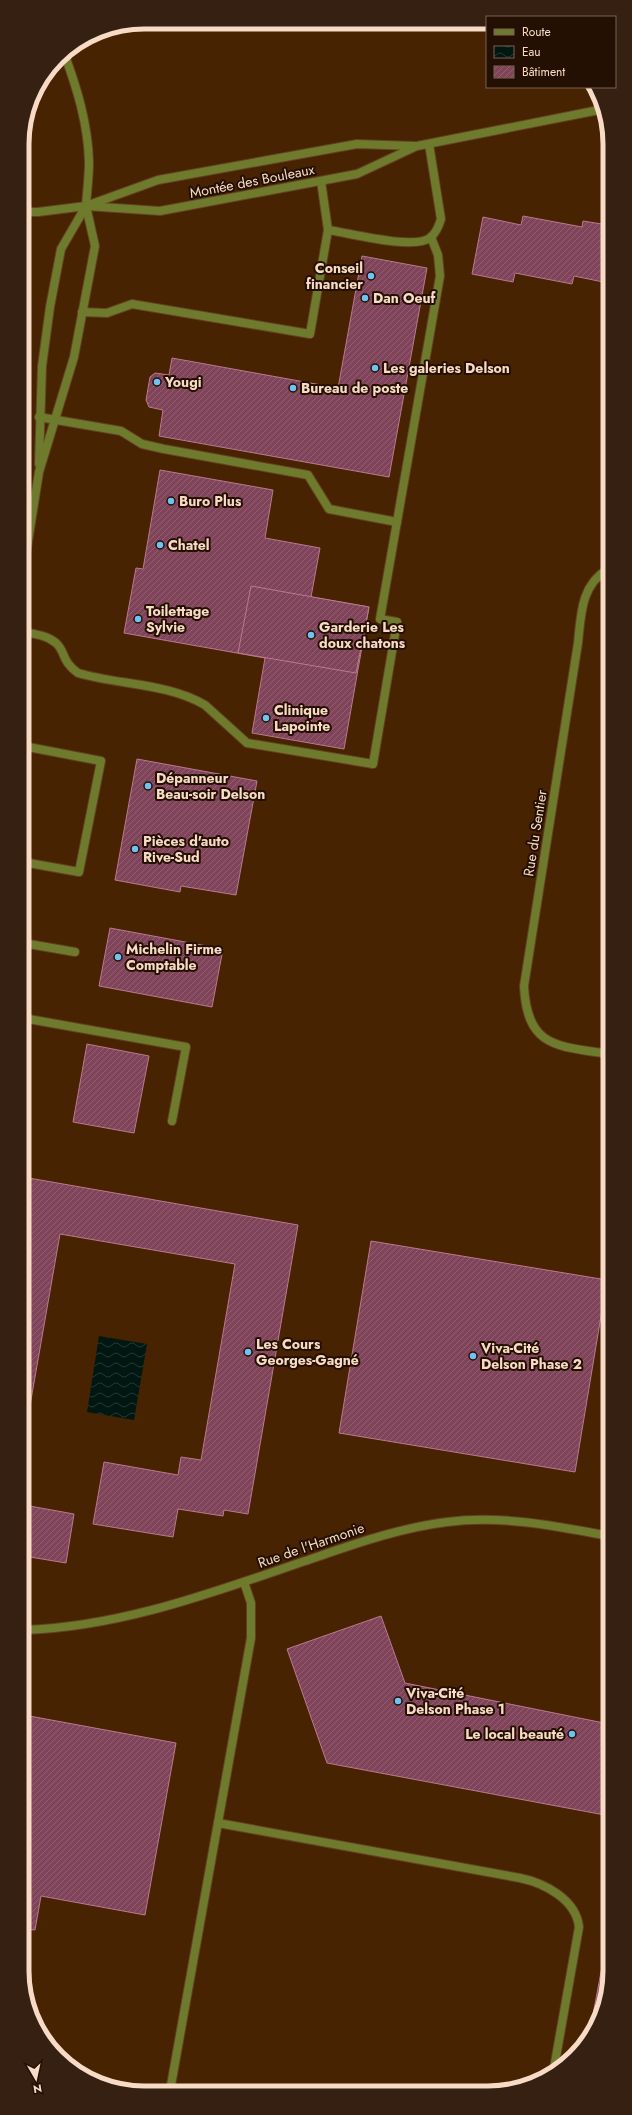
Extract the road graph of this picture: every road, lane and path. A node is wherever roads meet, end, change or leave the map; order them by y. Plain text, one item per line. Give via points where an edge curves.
1 (66, 59) edge
2 (598, 110) edge
3 (429, 144) junction
4 (417, 146) junction
5 (321, 181) junction
6 (86, 206) junction
7 (29, 212) edge
8 (328, 230) junction
9 (431, 237) junction
10 (82, 312) junction
11 (40, 417) junction
12 (56, 419) junction
13 (39, 472) junction
14 (397, 522) junction
15 (29, 535) edge
16 (603, 572) edge
17 (29, 633) edge
18 (29, 747) edge
19 (29, 863) edge
20 (29, 944) edge
21 (75, 952) dead end
22 (29, 1019) edge
23 (603, 1053) edge
24 (172, 1121) dead end
25 (603, 1535) edge
26 (244, 1582) junction
27 (29, 1629) edge
28 (218, 1823) junction
29 (555, 2064) edge
30 (171, 2086) edge

1 - 6 street via 78,91 86,137 89,167
2 - 3 street, Montée des Bouleaux
3 - 4 street, Montée des Bouleaux
3 - 9 street via 441,219 438,229
4 - 5 street, Montée des Bouleaux via 357,174
4 - 6 street, Montée des Bouleaux via 357,144 158,180
5 - 6 street, Montée des Bouleaux via 160,211
5 - 8 street
6 - 7 street, Montée des Bouleaux
6 - 10 street via 94,246
6 - 11 street via 61,249 44,345
8 - 9 street via 413,243
8 - 10 street via 310,334 132,304 101,314
9 - 14 street via 438,255 440,276
10 - 12 street via 74,357
11 - 12 street
11 - 13 street
12 - 13 street
12 - 14 street via 121,431 142,444 308,475 329,510
13 - 15 street
14 - 17 street via 380,619 397,622 373,764 247,744 197,700 173,692 78,672 69,667 56,643 44,636
16 - 23 street, Rue du Sentier via 588,588 582,604 524,986 525,1007 532,1026 544,1039 561,1046
18 - 19 street via 101,761 79,872
20 - 21 street
22 - 24 street via 186,1046
25 - 26 street, Rue de l'Harmonie via 522,1522 448,1522 389,1533
26 - 27 street, Rue de l'Harmonie via 105,1621
26 - 28 street via 251,1603 251,1638
28 - 29 street via 544,1884 572,1910 579,1927
28 - 30 street

